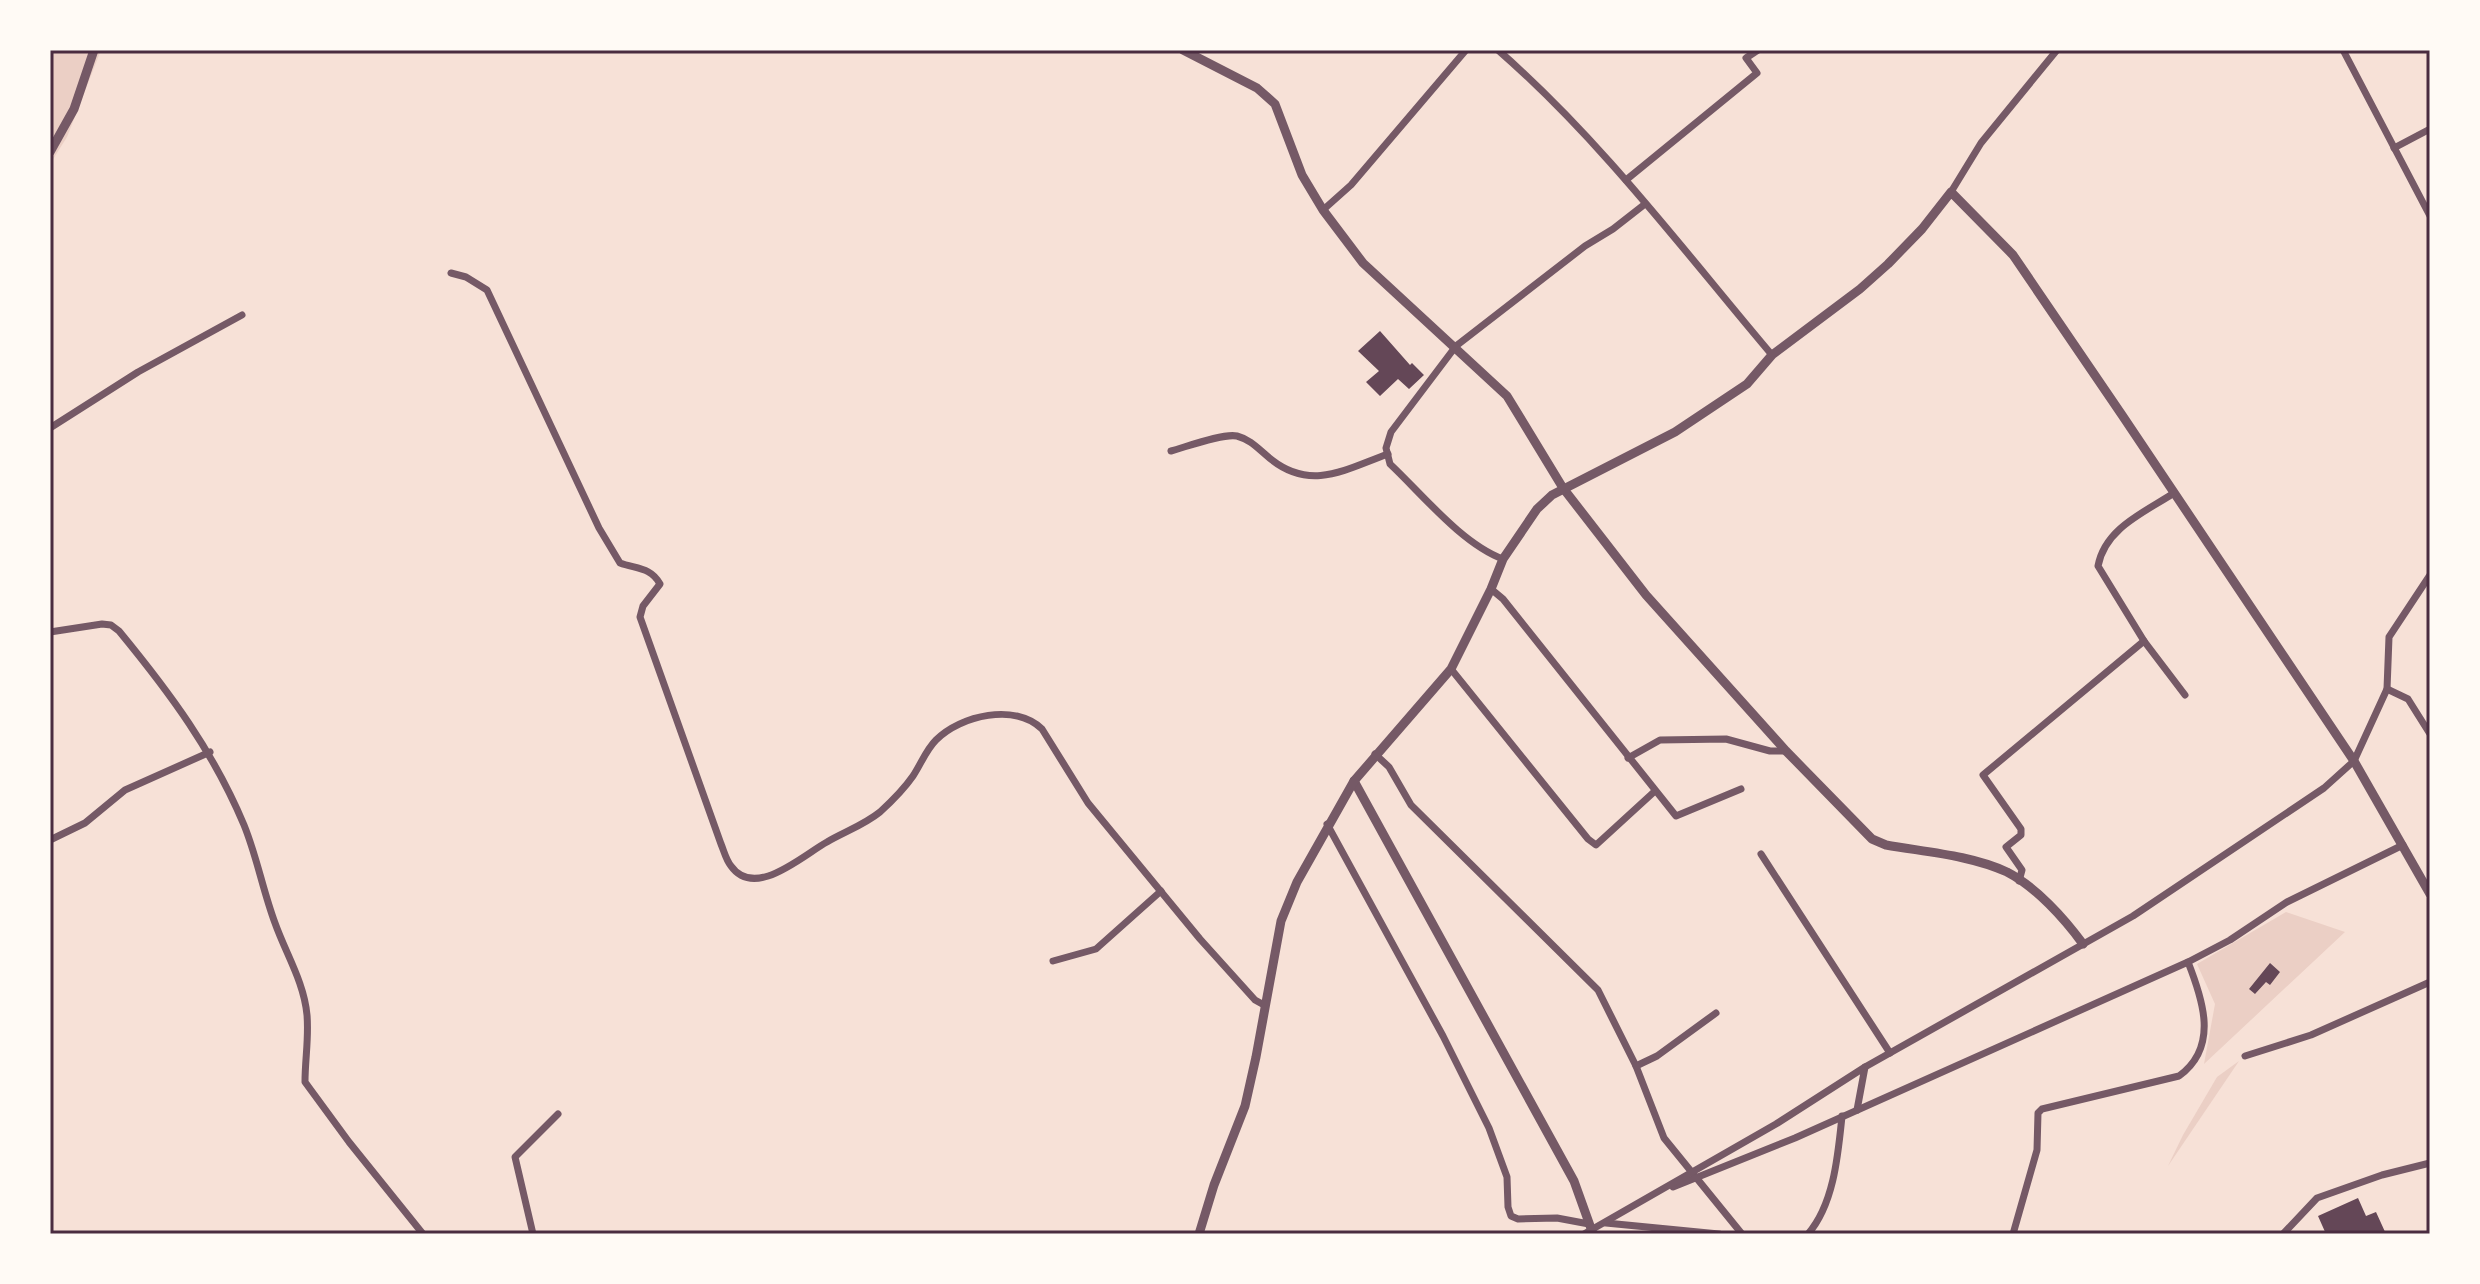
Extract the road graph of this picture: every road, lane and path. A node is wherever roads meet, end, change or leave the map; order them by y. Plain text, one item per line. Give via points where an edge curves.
1 (94, 50) edge
2 (1183, 50) edge
3 (1466, 50) edge
4 (1498, 50) edge
5 (1758, 50) edge
6 (2057, 50) edge
7 (2343, 50) edge
8 (2430, 129) edge
9 (2394, 148) junction
10 (50, 152) edge
11 (1626, 180) junction
12 (1951, 192) junction
13 (1645, 204) junction
14 (1323, 210) junction
15 (2430, 216) edge
16 (451, 273) dead end
17 (242, 315) dead end
18 (1456, 346) junction
19 (1772, 355) junction
20 (50, 428) edge
21 (1171, 451) dead end
22 (1388, 454) junction
23 (1563, 488) junction
24 (2174, 493) junction
25 (1503, 559) junction
26 (2430, 575) edge
27 (1491, 589) junction
28 (50, 632) edge
29 (2144, 641) junction
30 (1451, 669) junction
31 (2387, 689) junction
32 (2185, 695) dead end
33 (2430, 734) edge
34 (1786, 751) junction
35 (210, 752) junction
36 (1375, 754) junction
37 (1628, 758) junction
38 (2354, 761) junction
39 (1354, 781) junction
40 (1741, 789) dead end
41 (1655, 791) junction
42 (1327, 824) junction
43 (50, 840) edge
44 (2403, 845) junction
45 (1761, 854) dead end
46 (2019, 881) junction
47 (1161, 891) junction
48 (2430, 894) edge
49 (2083, 944) junction
50 (1053, 961) dead end
51 (2188, 962) junction
52 (2430, 982) edge
53 (1264, 1005) junction
54 (1716, 1013) dead end
55 (1890, 1053) junction
56 (2245, 1056) dead end
57 (1636, 1066) junction
58 (1865, 1067) junction
59 (1857, 1110) junction
60 (558, 1114) dead end
61 (1842, 1116) junction
62 (2430, 1163) edge
63 (1693, 1176) junction
64 (1604, 1223) junction
65 (1589, 1231) edge
66 (423, 1234) edge
67 (533, 1234) edge
68 (1199, 1234) edge
69 (1719, 1234) edge
70 (1742, 1234) edge
71 (1808, 1234) edge
72 (2013, 1234) edge
73 (2283, 1234) edge

1 - 10 street via 74,109
2 - 14 street via 1257,88 1275,104 1302,175
3 - 14 street via 1351,185
4 - 11 street
5 - 11 street via 1746,58 1757,73
6 - 12 street via 1981,143
7 - 9 street
8 - 9 street
9 - 15 street
11 - 13 street
12 - 19 street via 1869,281
12 - 24 street via 2013,255
13 - 18 street
13 - 19 street
14 - 18 street via 1363,263
16 - 47 street via 487,290 620,563 654,574 660,584 640,617 721,844 736,872 770,877 869,820 899,793 938,738 979,718 1007,714 1042,729 1088,803
17 - 20 street
18 - 22 street via 1391,432
18 - 23 street via 1507,396
19 - 23 street via 1747,384 1711,410
21 - 22 street via 1234,435 1307,478 1335,474
22 - 25 street via 1390,464 1469,540
23 - 25 street via 1537,509
23 - 34 street via 1646,595
24 - 29 street via 2118,529 2100,553 2098,566
24 - 38 street
25 - 27 street
26 - 31 street via 2389,637
27 - 30 street
27 - 37 street
28 - 35 street via 102,624 119,631
29 - 32 street
29 - 46 street via 1983,775 2021,829 2006,847 2022,870
30 - 36 street
30 - 41 street via 1596,845
31 - 33 street via 2408,699
31 - 38 street
34 - 37 street via 1726,739 1660,740
34 - 46 street via 1872,839 1977,861
35 - 43 street via 125,790 85,823
35 - 66 street via 243,823 296,969 307,1014 305,1082
36 - 39 street
36 - 57 street via 1411,805 1598,990
37 - 41 street
38 - 44 street
38 - 49 street via 2312,796
39 - 42 street
39 - 65 street via 1574,1181
40 - 41 street via 1676,816
42 - 53 street via 1281,921
42 - 65 street via 1489,1128 1507,1177 1511,1216 1557,1218
44 - 48 street
44 - 51 street via 2287,902
45 - 55 street
46 - 49 street via 2062,915
47 - 50 street via 1096,949
47 - 53 street via 1245,990
49 - 55 street
51 - 59 street
51 - 72 street via 2205,1014 2192,1066 2179,1076 2042,1109 2037,1150
52 - 56 street via 2311,1035
53 - 68 street via 1245,1106
54 - 57 street
55 - 58 street
57 - 63 street via 1656,1123
58 - 59 street
58 - 63 street
59 - 61 street
60 - 67 street via 515,1157
61 - 63 street
61 - 71 street via 1837,1160 1820,1218
62 - 73 street via 2317,1198
63 - 64 street
63 - 70 street
64 - 65 street
64 - 69 street

